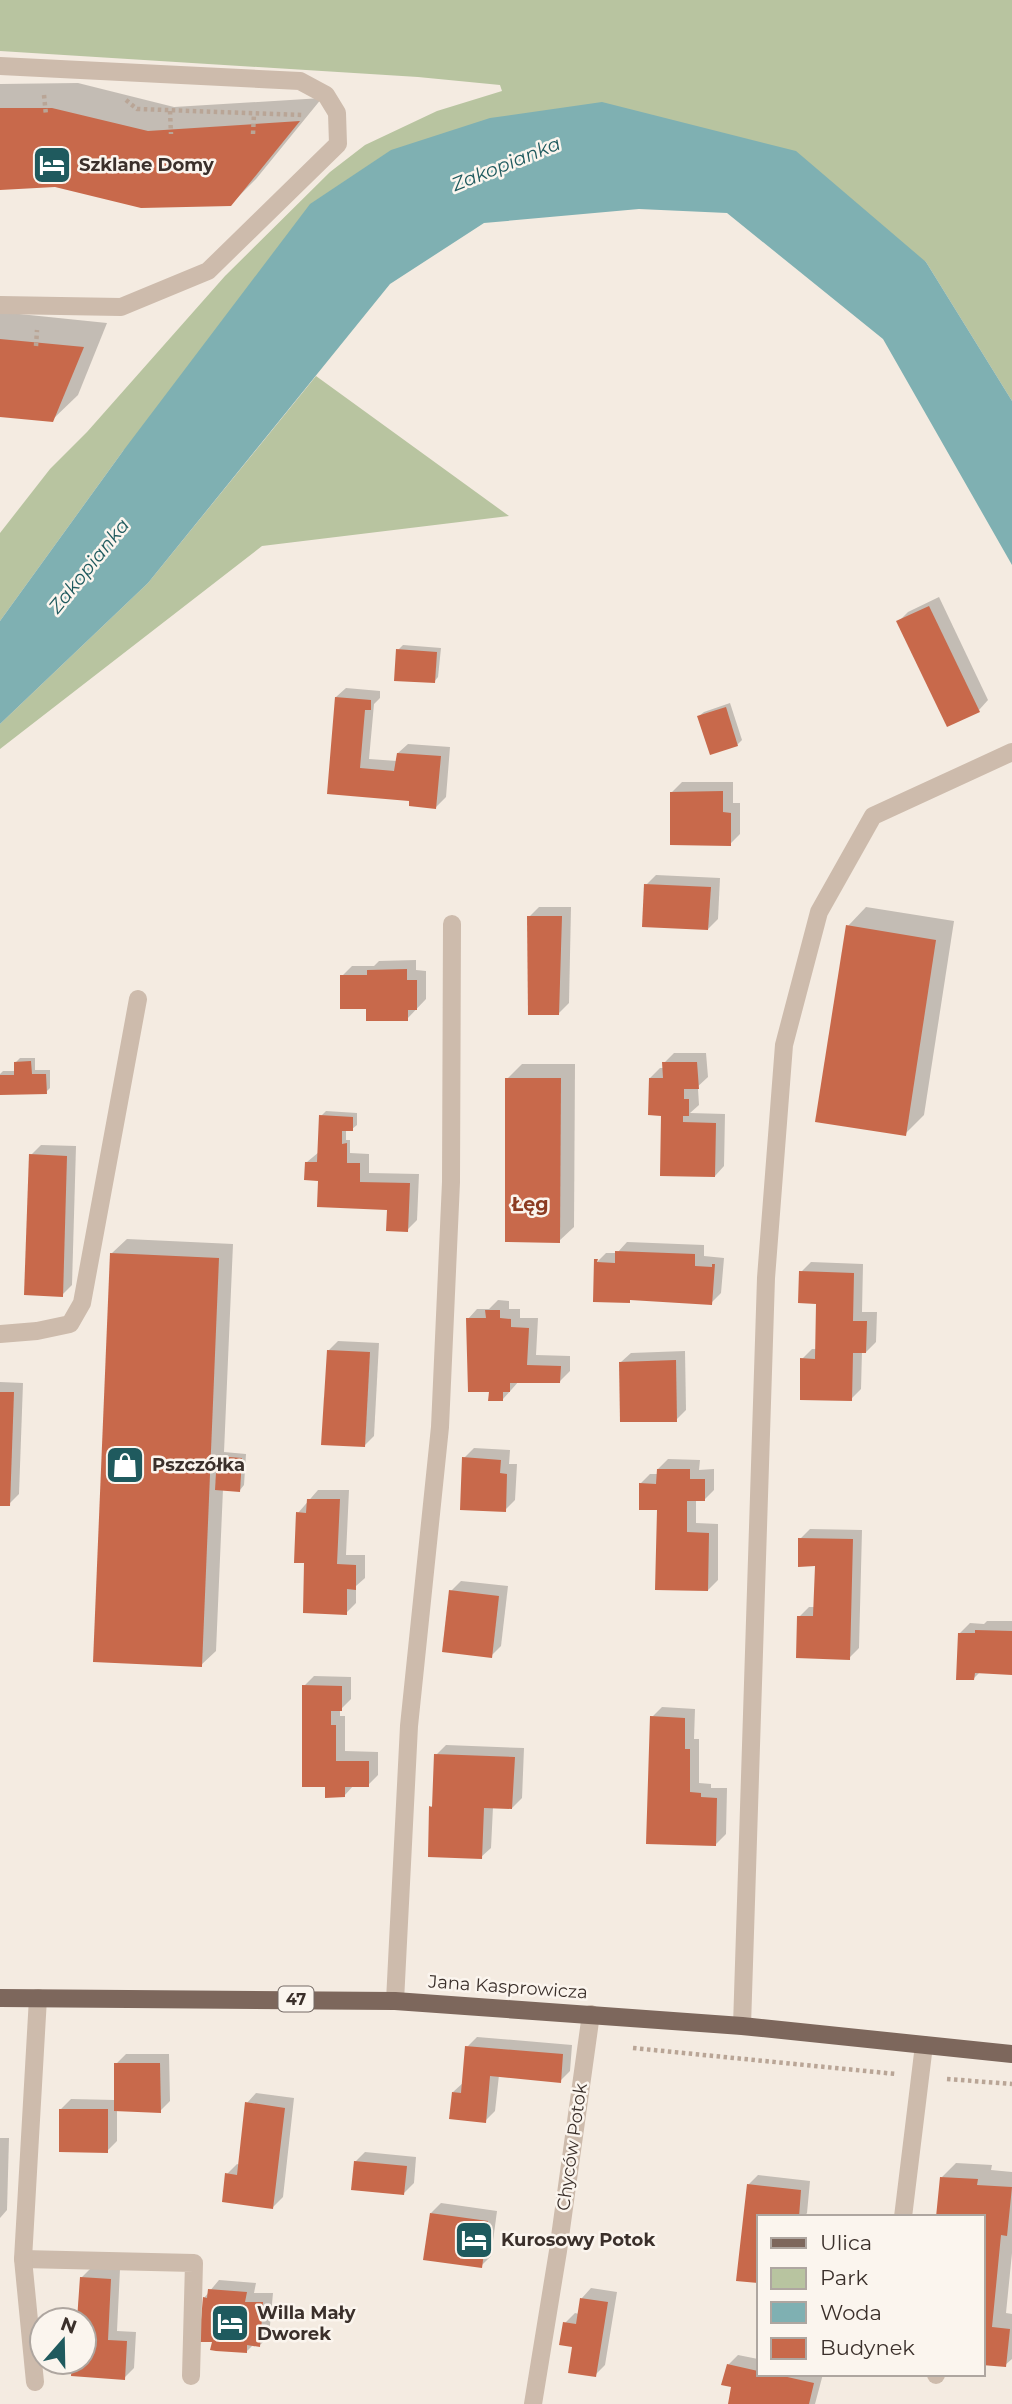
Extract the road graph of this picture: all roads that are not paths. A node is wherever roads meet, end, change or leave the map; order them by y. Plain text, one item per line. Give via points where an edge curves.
1 (0, 66) edge
2 (0, 305) edge
3 (1012, 752) edge
4 (452, 924) dead end
5 (138, 999) dead end
6 (0, 1334) edge
7 (0, 1998) edge
8 (38, 1998) junction
9 (395, 2001) junction
10 (591, 2014) junction
11 (742, 2026) junction
12 (924, 2045) junction
13 (1012, 2054) edge
14 (903, 2215) edge
15 (23, 2259) junction
16 (191, 2376) dead end
17 (35, 2382) dead end
18 (533, 2404) edge

1 - 2 street via 300,81 326,94 337,113 338,144 208,271 121,307
3 - 11 street via 873,816 819,912 784,1045 766,1278
4 - 9 street via 451,1182 440,1427 409,1726
5 - 6 street via 82,1303 70,1324
7 - 8 main road, Jana Kasprowicza / 47
8 - 9 main road, Jana Kasprowicza / 47
8 - 15 street
9 - 10 main road, Jana Kasprowicza / 47
10 - 11 main road, Jana Kasprowicza / 47
10 - 18 street, Chyców Potok
11 - 12 main road, Jana Kasprowicza / 47
12 - 13 main road, Jana Kasprowicza / 47
12 - 14 street
15 - 16 street via 194,2263
15 - 17 street

